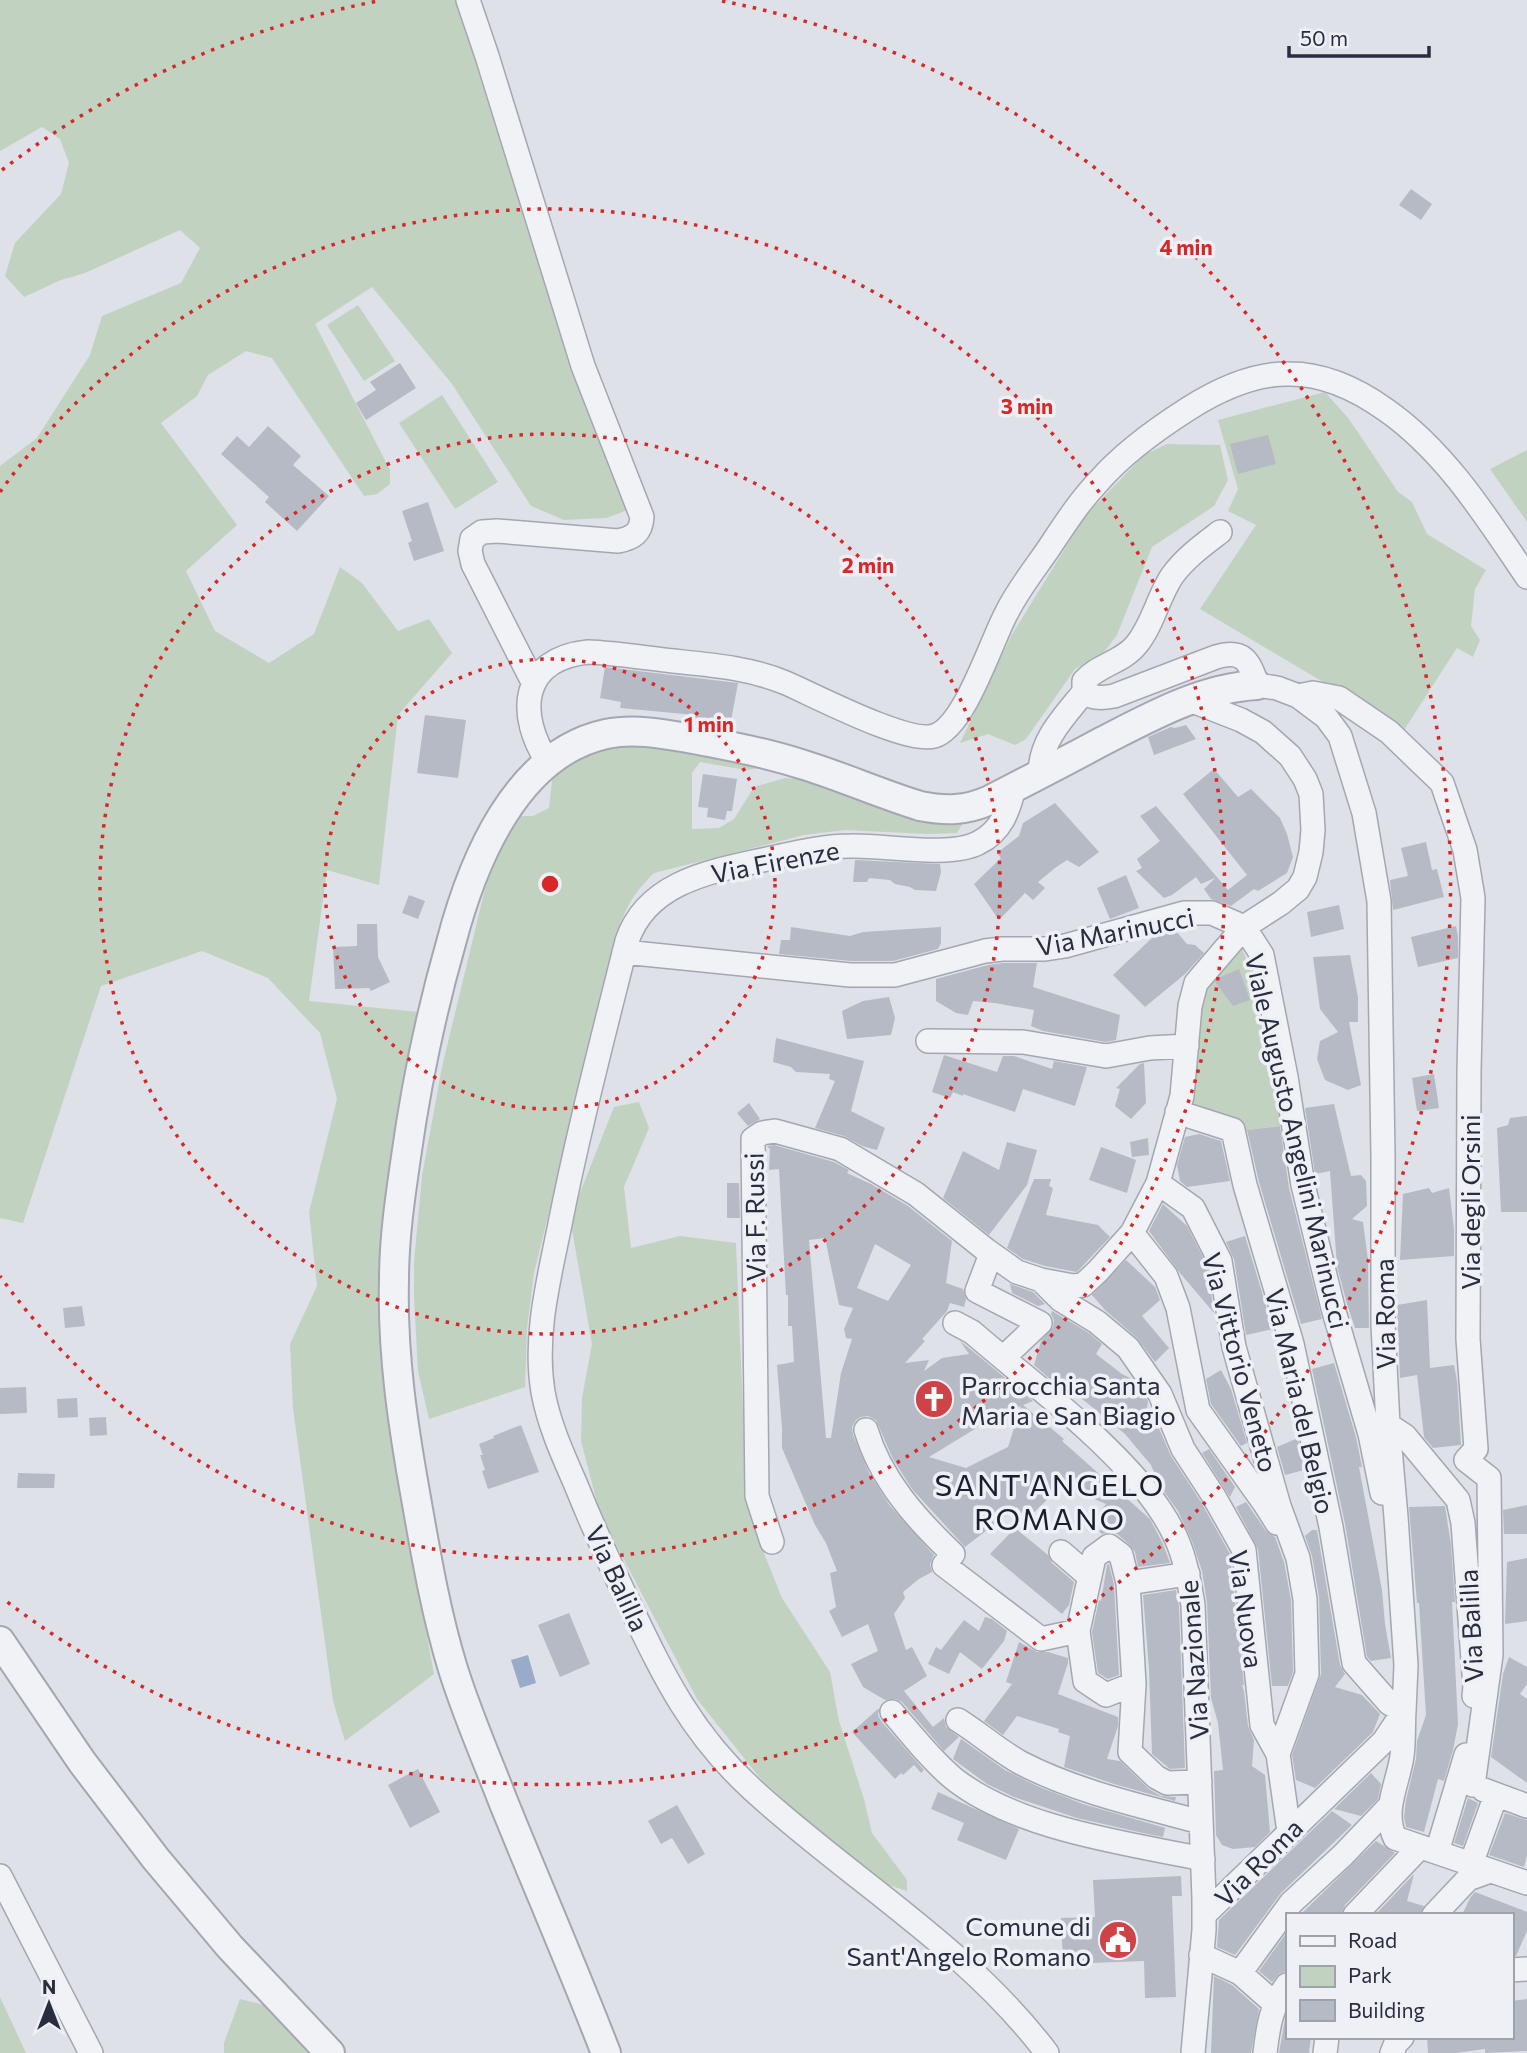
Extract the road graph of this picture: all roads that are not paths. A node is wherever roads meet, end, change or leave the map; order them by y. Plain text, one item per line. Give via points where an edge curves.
1 (468, 0) edge
2 (1220, 532) dead end
3 (1527, 577) edge
4 (533, 682) junction
5 (1257, 685) junction
6 (1084, 692) junction
7 (1298, 696) junction
8 (1190, 700) junction
9 (548, 764) junction
10 (1040, 774) junction
11 (1014, 787) junction
12 (1244, 926) junction
13 (624, 952) junction
14 (928, 1041) dead end
15 (1187, 1046) junction
16 (1177, 1112) junction
17 (1158, 1183) junction
18 (1132, 1233) junction
19 (991, 1254) junction
20 (1041, 1280) junction
21 (955, 1323) dead end
22 (1003, 1358) junction
23 (1388, 1425) junction
24 (866, 1430) dead end
25 (1396, 1517) junction
26 (772, 1542) dead end
27 (1061, 1552) dead end
28 (1298, 1558) junction
29 (1188, 1574) junction
30 (1090, 1577) junction
31 (1128, 1583) junction
32 (1078, 1631) junction
33 (0, 1641) edge
34 (1134, 1684) junction
35 (1404, 1711) junction
36 (892, 1712) dead end
37 (958, 1720) dead end
38 (1278, 1754) junction
39 (1200, 1782) junction
40 (1466, 1783) junction
41 (1496, 1795) junction
42 (1527, 1806) edge
43 (1390, 1807) junction
44 (1201, 1822) junction
45 (1289, 1832) junction
46 (1428, 1850) junction
47 (1203, 1859) junction
48 (1480, 1868) junction
49 (0, 1876) edge
50 (1527, 1883) edge
51 (1357, 1913) edge
52 (1436, 1913) edge
53 (1204, 1914) junction
54 (1201, 1955) junction
55 (1240, 1973) junction
56 (1281, 1994) edge
57 (91, 2053) edge
58 (330, 2053) edge
59 (606, 2053) edge
60 (1047, 2053) edge
61 (1193, 2053) edge
62 (1265, 2053) edge

1 - 4 street via 583,366 642,517 636,535 618,541 497,531 482,532 472,539 473,564
2 - 6 street via 1171,577 1135,647 1087,677
3 - 4 street via 1462,485 1395,417 1357,392 1327,380 1279,374 1227,387 1197,403 1156,430 1105,474 1017,595 970,696 939,734 908,735 776,679 721,666 588,652 551,662
4 - 9 street via 531,729
5 - 6 street via 1247,660 1226,655 1114,696 1090,697
5 - 7 street, Via Roma
5 - 8 street
6 - 10 street via 1049,739
7 - 23 street, Via Roma via 1326,717 1343,742 1364,813 1379,901
7 - 40 street, Via degli Orsini via 1312,693 1339,698 1390,732 1442,783 1465,850 1473,898 1468,1339 1476,1449 1466,1460 1489,1478 1491,1655
8 - 10 street
8 - 12 street via 1269,736 1296,763 1311,794 1312,841 1305,877 1288,898
9 - 11 street via 600,735 643,732 782,758 932,808 974,807
9 - 59 street via 494,828 467,887 453,934 409,1133 396,1236 394,1325 410,1465 449,1655
10 - 11 street
11 - 13 street, Via Firenze via 1003,821 977,844 965,848 832,846 692,878 649,904 630,931
12 - 13 street, Via Marinucci via 1212,913 1184,913 1065,946 985,951 878,976
12 - 15 street via 1196,983
12 - 25 street, Viale Augusto Angelini Marinucci via 1262,955 1303,1185 1381,1491
13 - 60 street, Via Balilla via 575,1150 545,1301 542,1383 555,1437 658,1664 705,1740 754,1792 964,1965
14 - 15 street via 1023,1042 1106,1056
15 - 16 street
16 - 17 street
16 - 35 street, Via Maria del Belgio via 1233,1130 1292,1344 1354,1663 1389,1703
17 - 18 street
17 - 28 street, Via Vittorio Veneto via 1193,1208 1220,1261 1234,1347
18 - 20 street via 1083,1285
18 - 28 street via 1166,1276 1178,1308 1198,1410
19 - 20 street, Via F. Russi via 1017,1272
19 - 22 street via 978,1291 1040,1323
19 - 26 street, Via F. Russi via 916,1194 840,1149 775,1131 753,1139 757,1496
20 - 38 street, Via Nuova via 1128,1349 1160,1394 1183,1449 1244,1550 1262,1726
21 - 22 street, Via Nazionale
22 - 29 street, Via Nazionale via 1128,1469 1175,1535
23 - 25 street, Via Roma
23 - 40 street, Via Balilla via 1405,1436 1458,1500 1463,1522 1475,1687
24 - 32 street via 901,1500 953,1553 944,1565 1041,1639
25 - 35 street, Via Roma
27 - 30 street
28 - 38 street via 1305,1600 1307,1674
29 - 31 street
29 - 39 street, Via Nazionale
30 - 31 street via 1094,1557 1109,1546 1121,1555
30 - 32 street
31 - 34 street
32 - 34 street via 1085,1681 1106,1695
33 - 58 street via 82,1762 156,1859 230,1947
34 - 39 street via 1130,1752 1167,1783
35 - 43 street via 1402,1757
35 - 45 street, Via Roma via 1384,1741
36 - 47 street via 939,1765 988,1800 1074,1830
37 - 44 street via 1011,1757 1054,1778
38 - 45 street
39 - 44 street, Via Nazionale
40 - 41 street
40 - 46 street, Via Balilla
41 - 42 street
41 - 48 street
43 - 46 street via 1395,1838
43 - 55 street via 1291,1903
44 - 47 street, Via Nazionale
45 - 53 street, Via Roma
46 - 48 street
46 - 51 street, Via Balilla
47 - 53 street, Via Nazionale
48 - 50 street
48 - 52 street
49 - 57 street
53 - 54 street, Via Nazionale
54 - 55 street
54 - 61 street, Via Nazionale
55 - 56 street
56 - 62 street via 1270,2017

